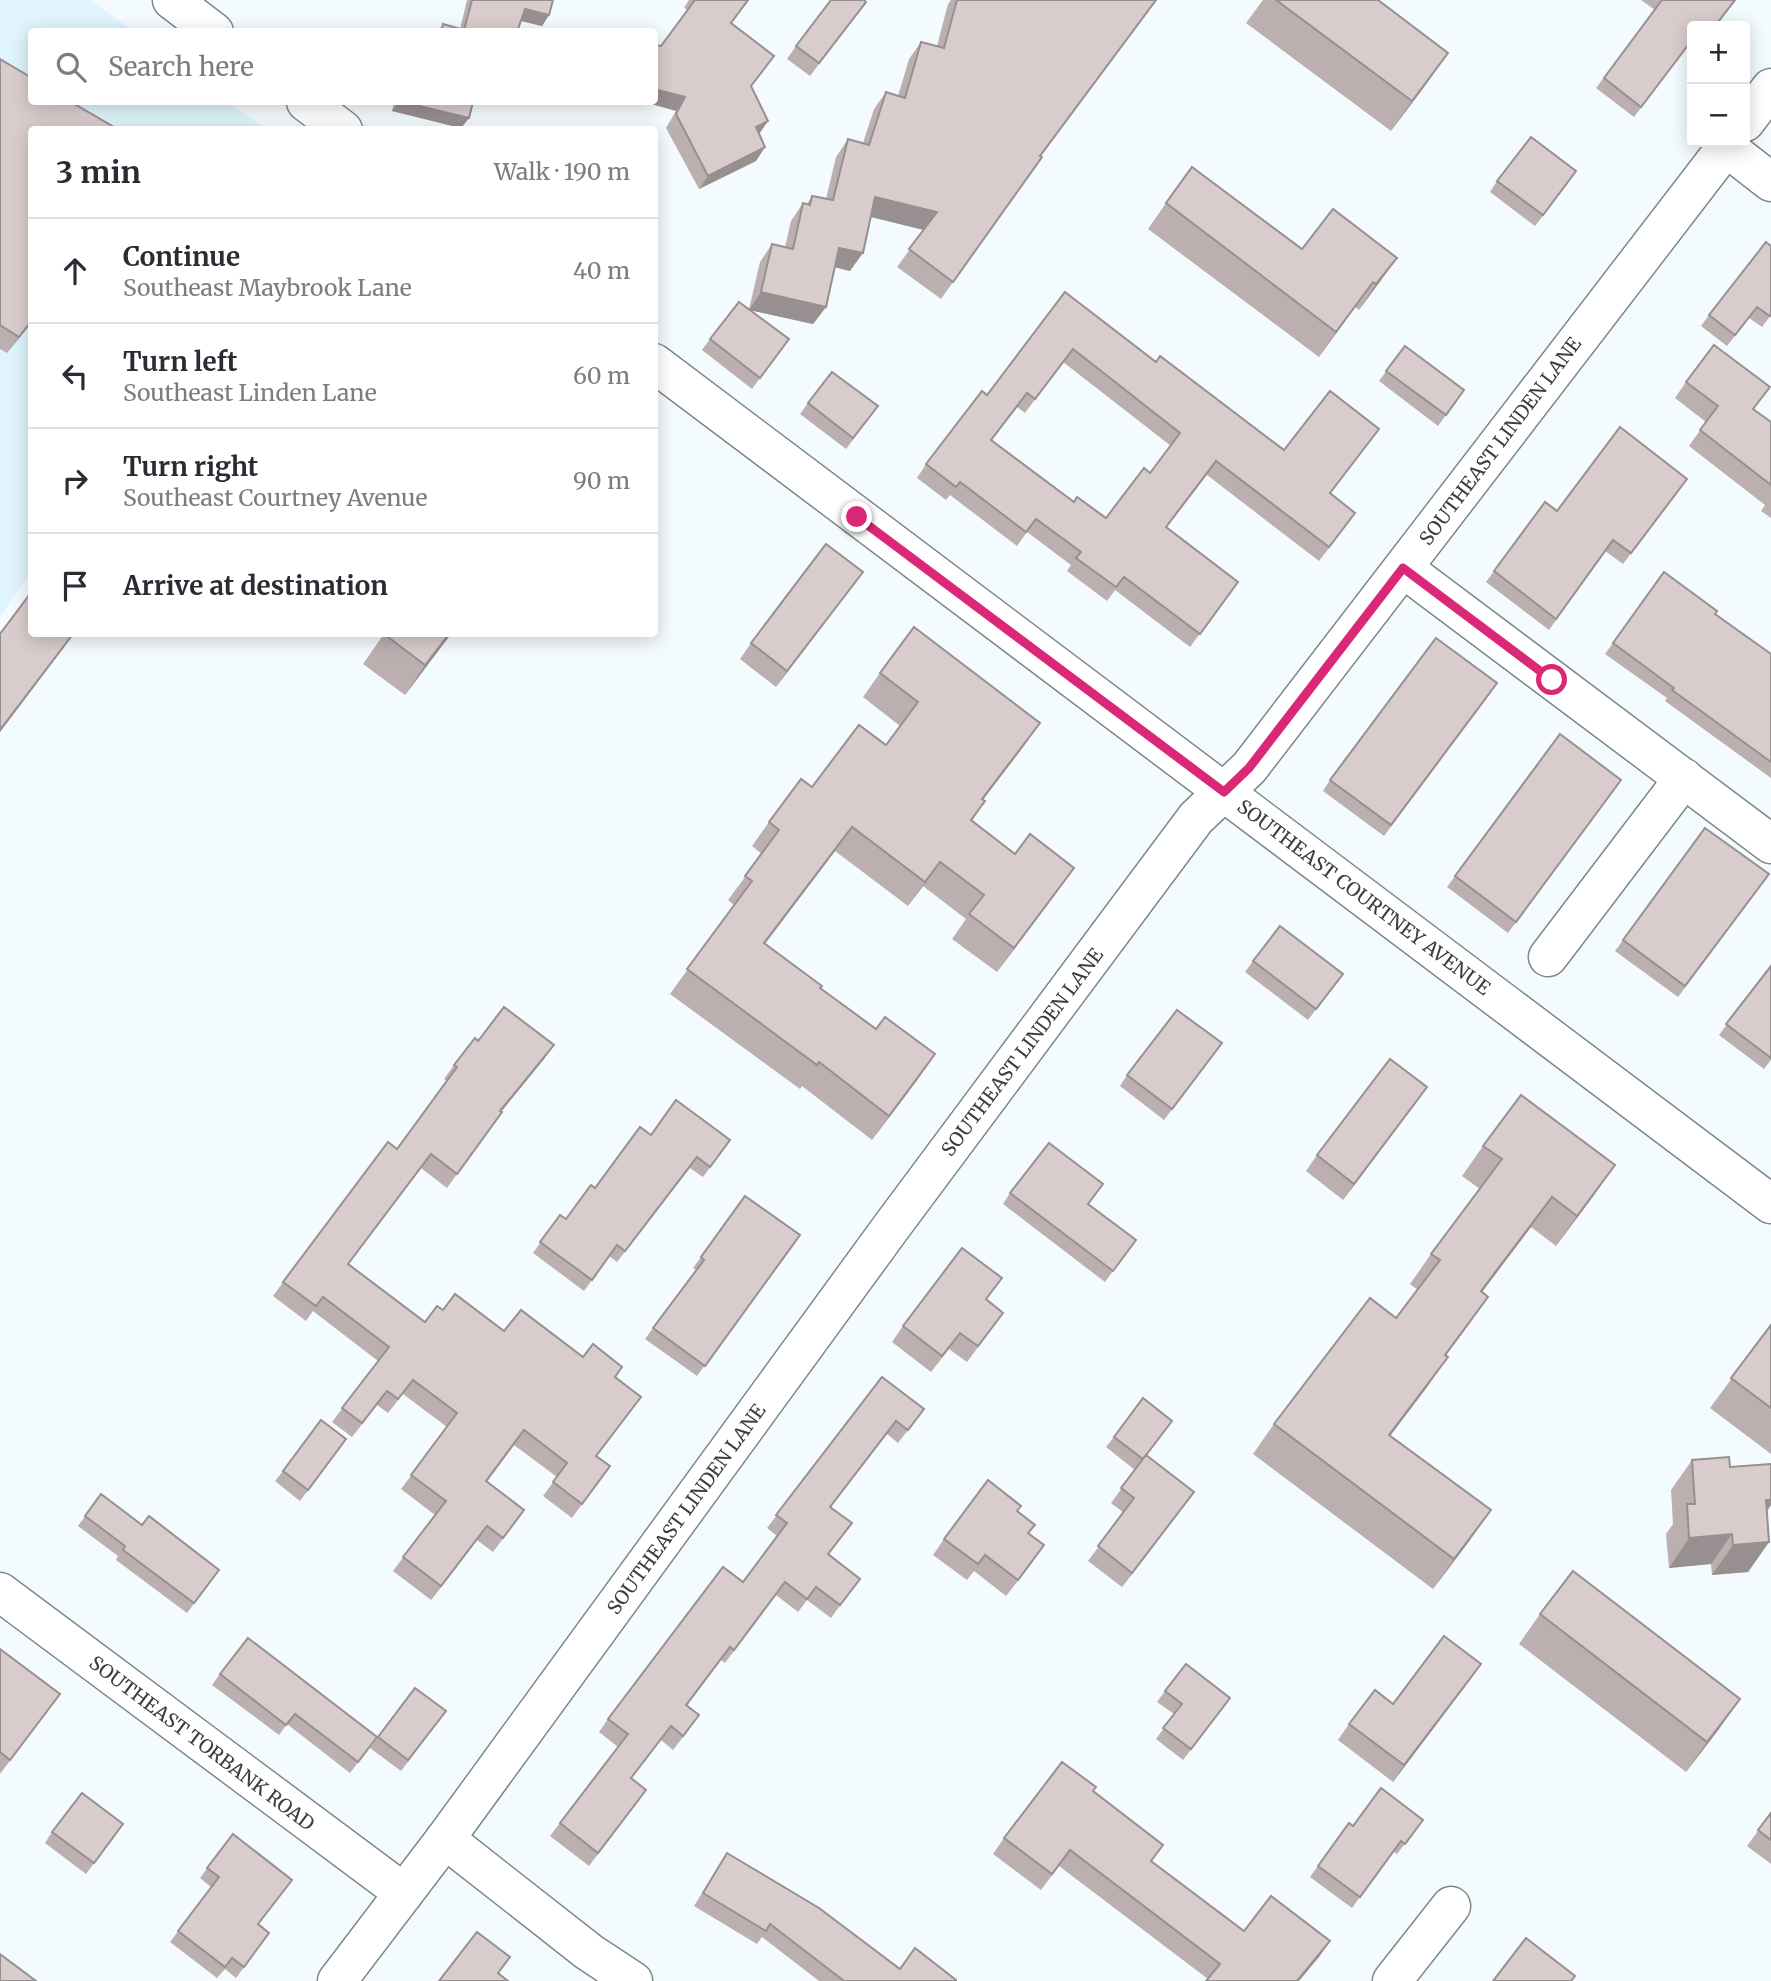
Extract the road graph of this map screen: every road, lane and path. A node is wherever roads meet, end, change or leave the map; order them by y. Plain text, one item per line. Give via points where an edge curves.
1 (172, 0) edge
2 (209, 28) edge
3 (1771, 89) edge
4 (310, 105) edge
5 (1750, 116) edge
6 (338, 126) edge
7 (1725, 147) edge
8 (1741, 147) edge
9 (1771, 182) edge
10 (658, 366) edge
11 (1403, 568) junction
12 (1684, 778) junction
13 (1224, 792) junction
14 (1771, 844) edge
15 (1548, 957) dead end
16 (1771, 1204) edge
17 (0, 1592) edge
18 (445, 1839) junction
19 (404, 1893) junction
20 (1451, 1906) dead end
21 (337, 1981) edge
22 (633, 1981) edge
23 (1392, 1981) edge

1 - 2 street
3 - 5 street, SOUTHEAST LINDEN LANE
4 - 6 street
7 - 11 street, SOUTHEAST LINDEN LANE
8 - 9 street
10 - 13 street, SOUTHEAST COURTNEY AVENUE
11 - 12 street
11 - 13 street, SOUTHEAST LINDEN LANE via 1249,768
12 - 14 street
12 - 15 street
13 - 16 street, SOUTHEAST COURTNEY AVENUE
13 - 18 street, SOUTHEAST LINDEN LANE via 1196,818 892,1226
17 - 19 street, SOUTHEAST TORBANK ROAD
18 - 19 street, SOUTHEAST LINDEN LANE
18 - 22 street
19 - 21 street, SOUTHEAST LINDEN LANE
20 - 23 street

